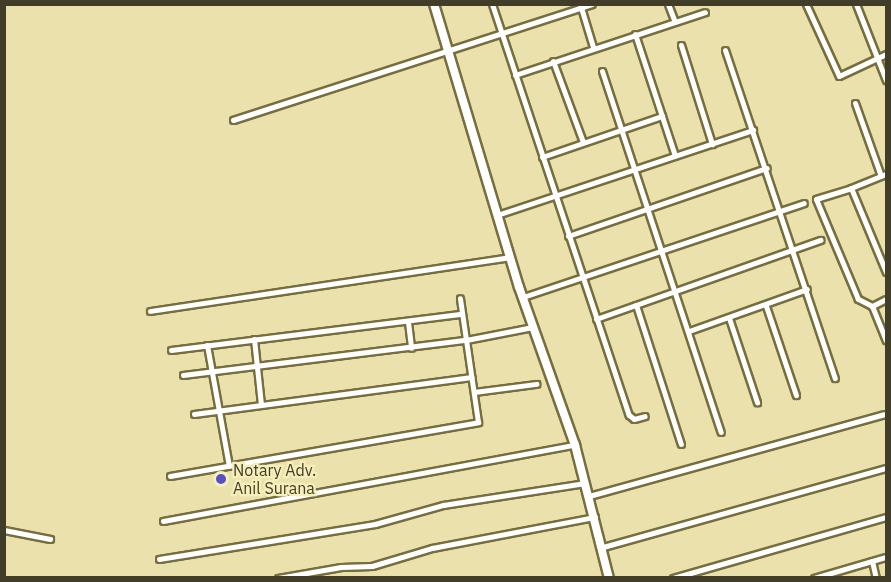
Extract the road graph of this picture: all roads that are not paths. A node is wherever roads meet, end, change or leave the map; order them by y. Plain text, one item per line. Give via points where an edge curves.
1 (434, 4) edge
2 (492, 4) edge
3 (592, 4) edge
4 (669, 4) edge
5 (806, 4) edge
6 (856, 4) edge
7 (580, 6) edge
8 (705, 12) dead end
9 (675, 22) junction
10 (502, 34) junction
11 (635, 34) junction
12 (681, 45) dead end
13 (593, 47) junction
14 (725, 50) dead end
15 (448, 52) junction
16 (886, 54) edge
17 (878, 58) junction
18 (553, 61) junction
19 (602, 71) dead end
20 (515, 75) junction
21 (886, 80) edge
22 (855, 103) dead end
23 (662, 116) junction
24 (233, 120) dead end
25 (621, 129) junction
26 (753, 130) junction
27 (583, 142) junction
28 (712, 144) junction
29 (675, 156) junction
30 (542, 157) junction
31 (767, 168) junction
32 (635, 170) junction
33 (884, 175) edge
34 (851, 188) junction
35 (555, 197) junction
36 (804, 203) dead end
37 (648, 209) junction
38 (781, 210) junction
39 (497, 215) junction
40 (568, 236) junction
41 (820, 240) dead end
42 (795, 249) junction
43 (662, 250) junction
44 (510, 257) junction
45 (886, 272) edge
46 (582, 277) junction
47 (807, 289) junction
48 (676, 291) junction
49 (523, 297) junction
50 (460, 298) dead end
51 (886, 298) edge
52 (636, 305) junction
53 (766, 306) junction
54 (872, 306) junction
55 (150, 311) dead end
56 (462, 314) junction
57 (729, 318) junction
58 (596, 319) junction
59 (408, 322) junction
60 (533, 327) junction
61 (689, 331) junction
62 (254, 339) junction
63 (466, 340) junction
64 (886, 340) edge
65 (207, 345) junction
66 (411, 348) junction
67 (171, 350) dead end
68 (257, 365) junction
69 (212, 371) junction
70 (183, 375) dead end
71 (472, 377) junction
72 (835, 378) dead end
73 (536, 384) dead end
74 (474, 392) junction
75 (796, 395) dead end
76 (757, 402) dead end
77 (261, 405) junction
78 (219, 410) junction
79 (194, 414) dead end
80 (884, 414) dead end
81 (645, 416) dead end
82 (721, 432) dead end
83 (681, 444) dead end
84 (575, 445) junction
85 (229, 466) junction
86 (886, 468) edge
87 (170, 476) dead end
88 (585, 483) junction
89 (589, 496) junction
90 (595, 517) junction
91 (886, 517) edge
92 (163, 521) dead end
93 (4, 530) edge
94 (50, 539) dead end
95 (603, 547) junction
96 (886, 557) edge
97 (159, 560) dead end
98 (872, 561) junction
99 (278, 578) edge
100 (609, 578) edge
101 (673, 578) edge
102 (814, 578) edge
103 (876, 578) edge

1 - 15 main road
2 - 10 street
3 - 7 street
4 - 9 street
5 - 17 street via 839,76
6 - 17 street
7 - 10 street
7 - 13 street
8 - 9 street
9 - 11 street
10 - 15 street
10 - 20 street
11 - 13 street
11 - 23 street
12 - 28 street
13 - 18 street
14 - 26 street
15 - 24 street
15 - 39 main road
16 - 17 street
17 - 21 street
18 - 20 street
18 - 27 street
19 - 25 street
20 - 30 street
22 - 33 street
23 - 25 street
23 - 29 street
25 - 27 street
25 - 32 street
26 - 28 street
26 - 31 street
27 - 30 street
28 - 29 street
29 - 32 street
30 - 35 street
31 - 37 street
31 - 38 street
32 - 35 street
32 - 37 street
33 - 34 street
34 - 45 street
34 - 54 street via 816,199 858,299
35 - 39 street
35 - 40 street
36 - 38 street
37 - 40 street
37 - 43 street
38 - 42 street
38 - 43 street
39 - 44 main road
40 - 46 street
41 - 42 street
42 - 47 street
42 - 48 street
43 - 46 street
43 - 48 street
44 - 49 main road
44 - 55 street
46 - 49 street
46 - 58 street
47 - 53 street
47 - 72 street
48 - 52 street
48 - 61 street
49 - 60 main road
50 - 56 street
51 - 54 street
52 - 58 street
52 - 83 street
53 - 57 street
53 - 75 street
54 - 64 street
56 - 59 street
56 - 63 street
57 - 61 street
57 - 76 street
58 - 81 street via 629,415 634,419
59 - 62 street
59 - 66 street
60 - 63 street
60 - 84 main road
61 - 82 street
62 - 65 street
62 - 68 street
63 - 66 street
63 - 71 street
65 - 67 street
65 - 69 street
66 - 68 street
68 - 69 street
68 - 77 street
69 - 70 street
69 - 78 street
71 - 74 street
71 - 77 street
73 - 74 street
74 - 85 street via 478,422
77 - 78 street
78 - 79 street
78 - 85 street
80 - 89 street
84 - 88 main road
84 - 92 street
85 - 87 street
86 - 95 street
88 - 89 main road
88 - 97 street via 443,505 375,524
89 - 90 main road
90 - 95 main road
90 - 99 street via 432,548 363,568 341,567
91 - 101 street
93 - 94 street
95 - 100 main road
96 - 98 street
98 - 102 street
98 - 103 street

